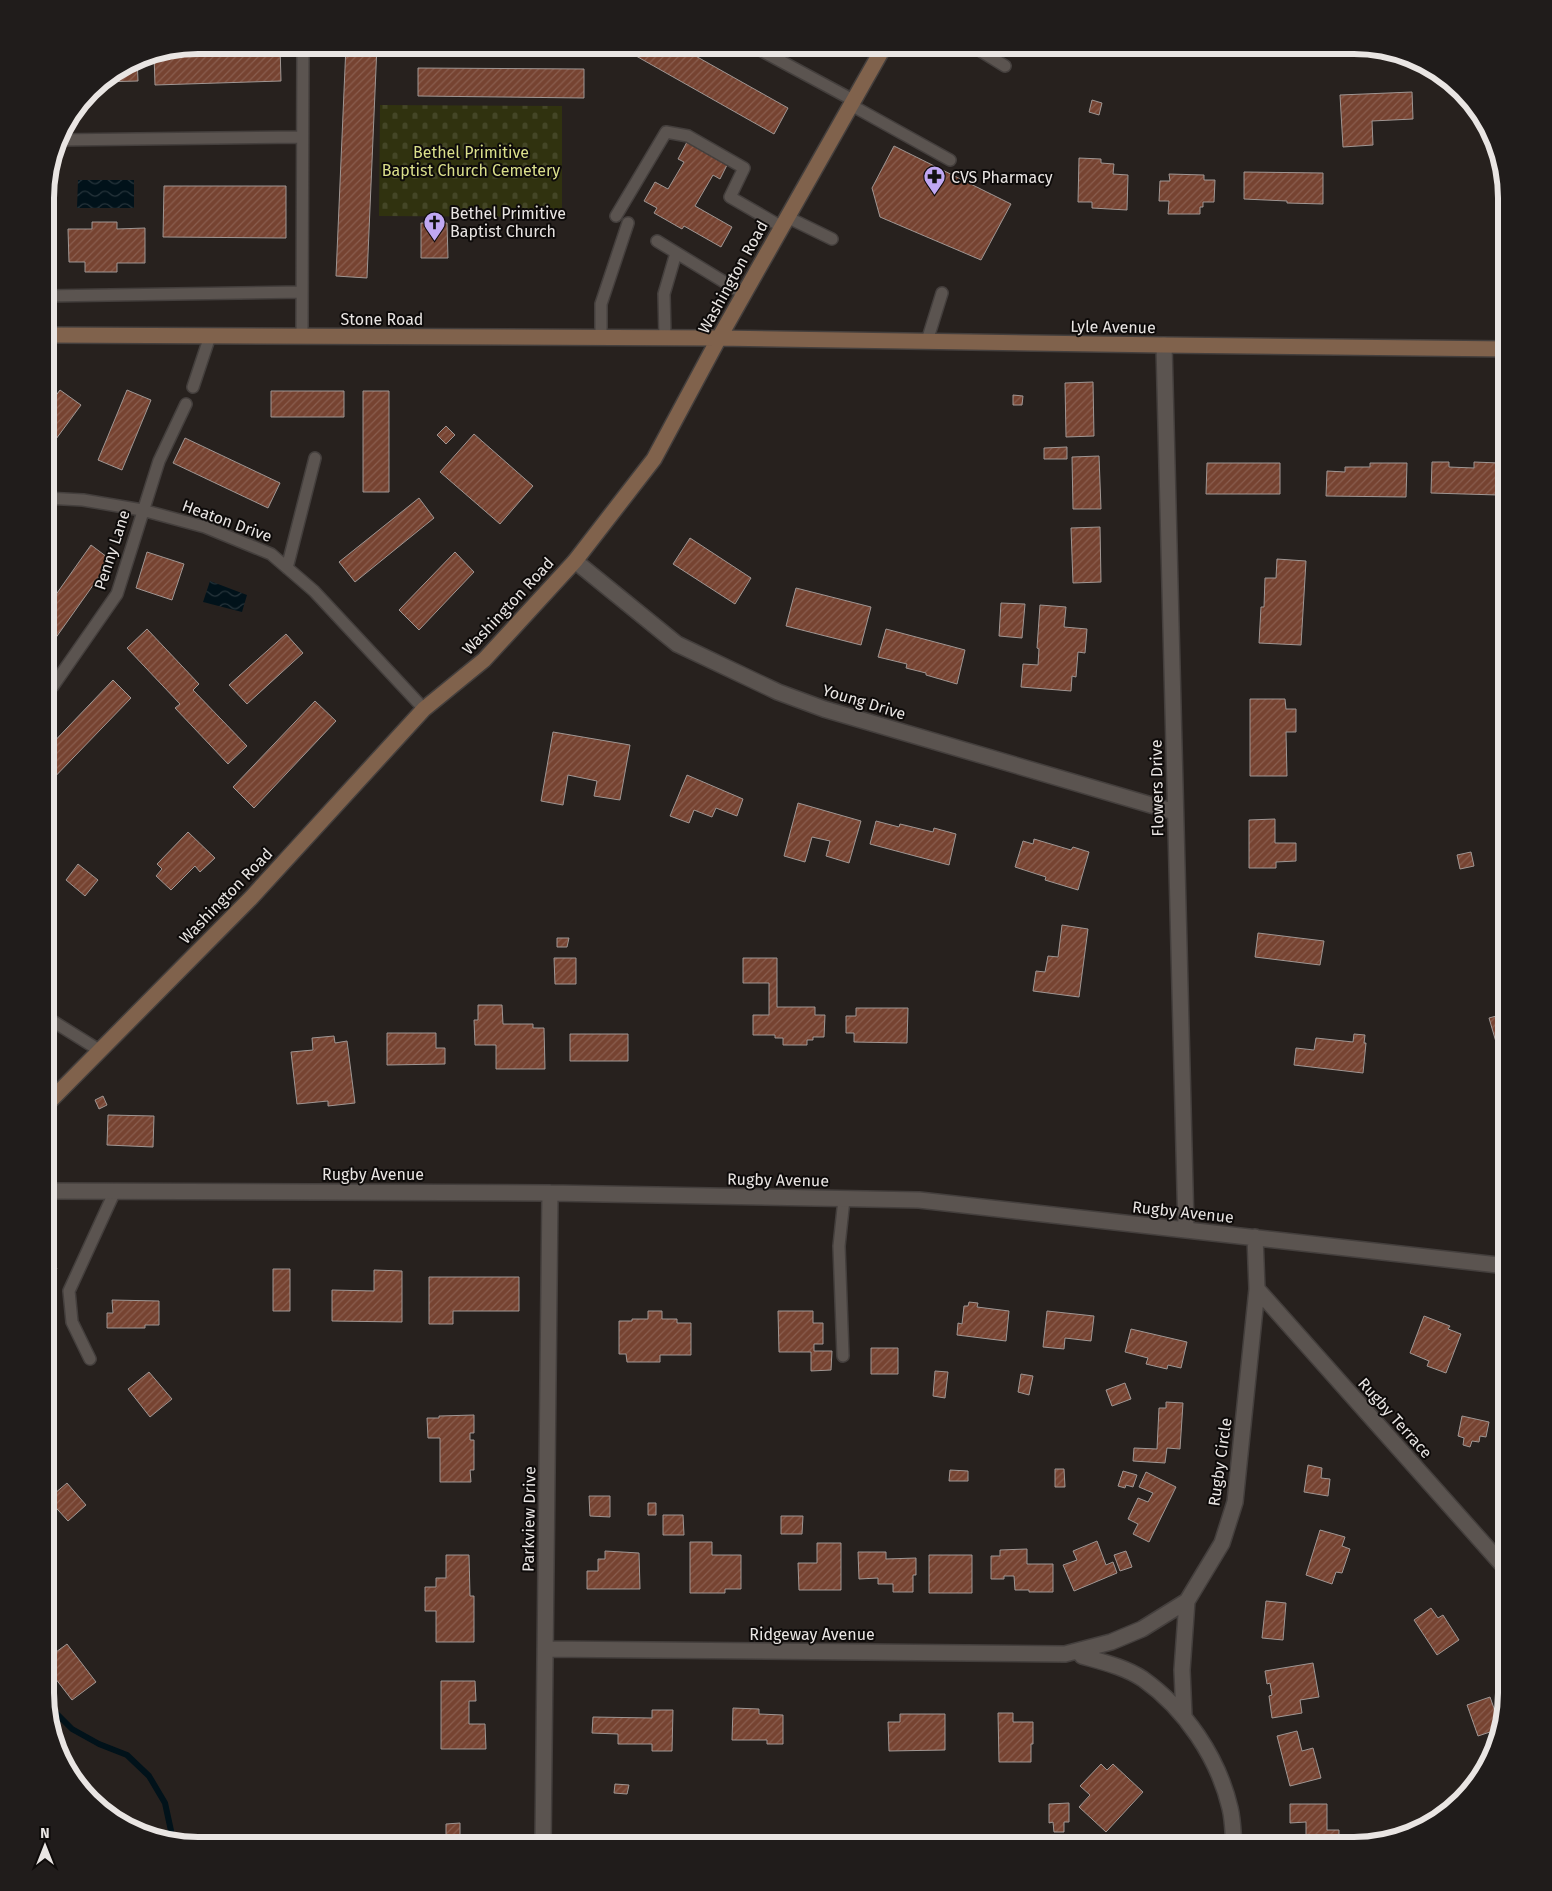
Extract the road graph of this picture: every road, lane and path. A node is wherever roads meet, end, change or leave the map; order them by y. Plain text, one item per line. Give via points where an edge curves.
1 (303, 54) edge
2 (767, 54) edge
3 (880, 54) edge
4 (986, 54) edge
5 (1005, 66) dead end
6 (852, 103) junction
7 (302, 137) junction
8 (66, 140) edge
9 (950, 160) dead end
10 (616, 216) dead end
11 (784, 222) junction
12 (628, 223) dead end
13 (832, 239) dead end
14 (657, 240) dead end
15 (676, 253) junction
16 (302, 292) junction
17 (942, 293) dead end
18 (744, 294) junction
19 (54, 296) edge
20 (54, 335) edge
21 (210, 336) junction
22 (302, 336) junction
23 (601, 337) junction
24 (665, 337) junction
25 (719, 338) junction
26 (927, 341) junction
27 (1164, 345) junction
28 (1498, 348) edge
29 (193, 387) dead end
30 (186, 404) dead end
31 (315, 458) dead end
32 (54, 498) edge
33 (142, 510) junction
34 (575, 561) junction
35 (287, 568) junction
36 (54, 685) edge
37 (424, 709) junction
38 (1175, 812) junction
39 (54, 1022) edge
40 (99, 1050) junction
41 (54, 1097) edge
42 (54, 1191) edge
43 (115, 1191) junction
44 (550, 1192) junction
45 (844, 1199) junction
46 (1186, 1229) junction
47 (1255, 1237) junction
48 (1498, 1265) edge
49 (1257, 1289) junction
50 (843, 1356) dead end
51 (90, 1359) dead end
52 (1498, 1560) edge
53 (1186, 1601) junction
54 (545, 1649) junction
55 (1078, 1651) junction
56 (1184, 1716) junction
57 (543, 1837) edge
58 (1233, 1837) edge

1 - 7 lane
2 - 6 lane
3 - 6 street, Washington Road
4 - 5 lane
6 - 9 lane
6 - 11 street, Washington Road
7 - 8 lane
7 - 16 lane
10 - 11 lane via 666,132 688,136 744,168 730,197
11 - 13 lane
11 - 18 street, Washington Road
12 - 23 lane via 601,304
14 - 15 lane
15 - 18 lane
15 - 24 lane via 664,294
16 - 19 lane
16 - 22 lane
17 - 26 lane
18 - 25 street, Washington Road
20 - 21 street, Stone Road
21 - 22 street, Stone Road
21 - 29 lane
22 - 23 street, Stone Road
23 - 24 street, Stone Road
24 - 25 street, Stone Road
25 - 26 street, Lyle Avenue
25 - 34 street, Washington Road via 654,459
26 - 27 street, Lyle Avenue
27 - 28 street, Lyle Avenue
27 - 38 street, Flowers Drive
30 - 33 lane, Penny Lane via 158,460
31 - 35 lane
32 - 33 lane, Heaton Drive
33 - 35 lane, Heaton Drive via 205,527 271,554
33 - 36 lane, Penny Lane via 117,594
34 - 37 street, Washington Road via 484,660
34 - 38 street, Young Drive via 677,644 778,692 824,709
35 - 37 lane, Heaton Drive via 314,591
37 - 40 street, Washington Road via 250,898
38 - 46 street, Flowers Drive
39 - 40 lane
40 - 41 street, Washington Road
42 - 43 street, Rugby Avenue
43 - 44 street, Rugby Avenue
43 - 51 lane via 69,1291 72,1322
44 - 45 street, Rugby Avenue
44 - 54 street, Parkview Drive
45 - 46 street, Rugby Avenue via 919,1200
45 - 50 lane via 840,1246
46 - 47 street, Rugby Avenue
47 - 48 street, Rugby Avenue
47 - 49 street, Rugby Circle
49 - 52 street, Rugby Terrace
49 - 53 street, Rugby Circle via 1235,1502 1222,1543
53 - 55 street, Rugby Circle via 1142,1629
53 - 56 street via 1182,1670
54 - 55 street, Ridgeway Avenue via 1065,1654
54 - 57 street, Parkview Drive
55 - 56 street via 1082,1656 1112,1664 1142,1679
56 - 58 street via 1219,1774 1230,1809

